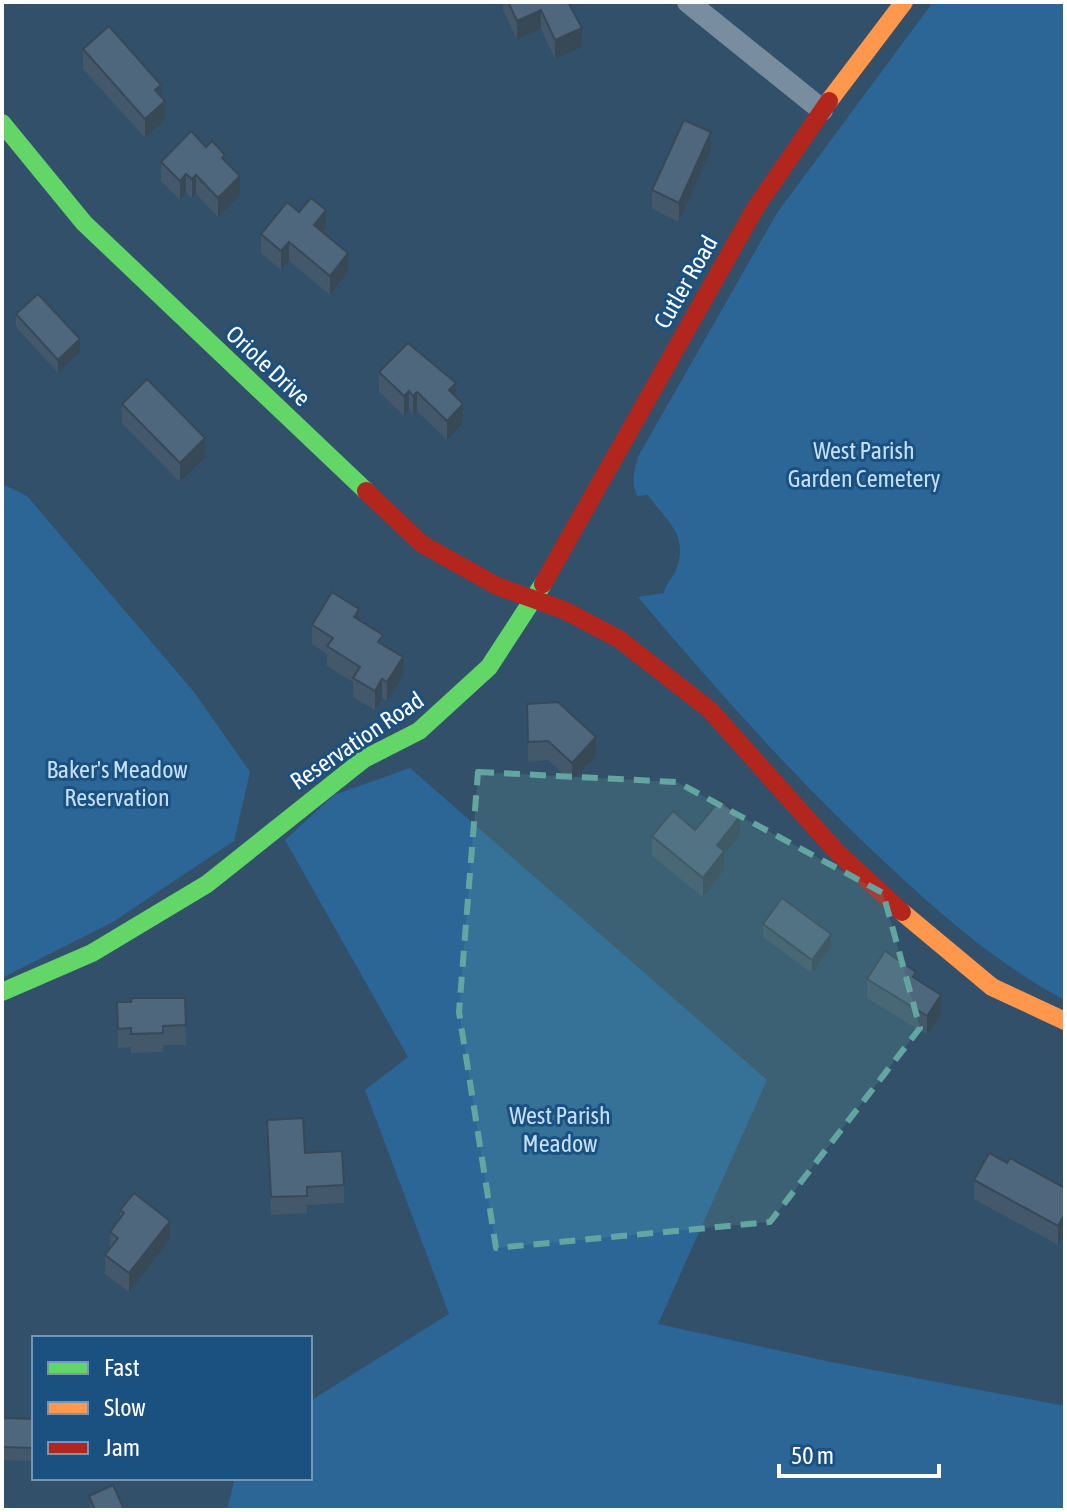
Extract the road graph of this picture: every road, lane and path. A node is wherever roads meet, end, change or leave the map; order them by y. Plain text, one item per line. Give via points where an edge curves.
1 (688, 2) edge
2 (904, 2) edge
3 (822, 110) junction
4 (2, 123) edge
5 (534, 601) junction
6 (2, 992) edge
7 (1065, 1021) edge

1 - 3 street
2 - 3 street, Cutler Road
3 - 5 street, Cutler Road via 742,232
4 - 5 street, Oriole Drive via 84,223 422,544
5 - 6 street, Reservation Road via 489,667 430,722 364,759 207,884 92,953
5 - 7 street via 564,610 619,639 710,710 836,851 936,944 992,987

